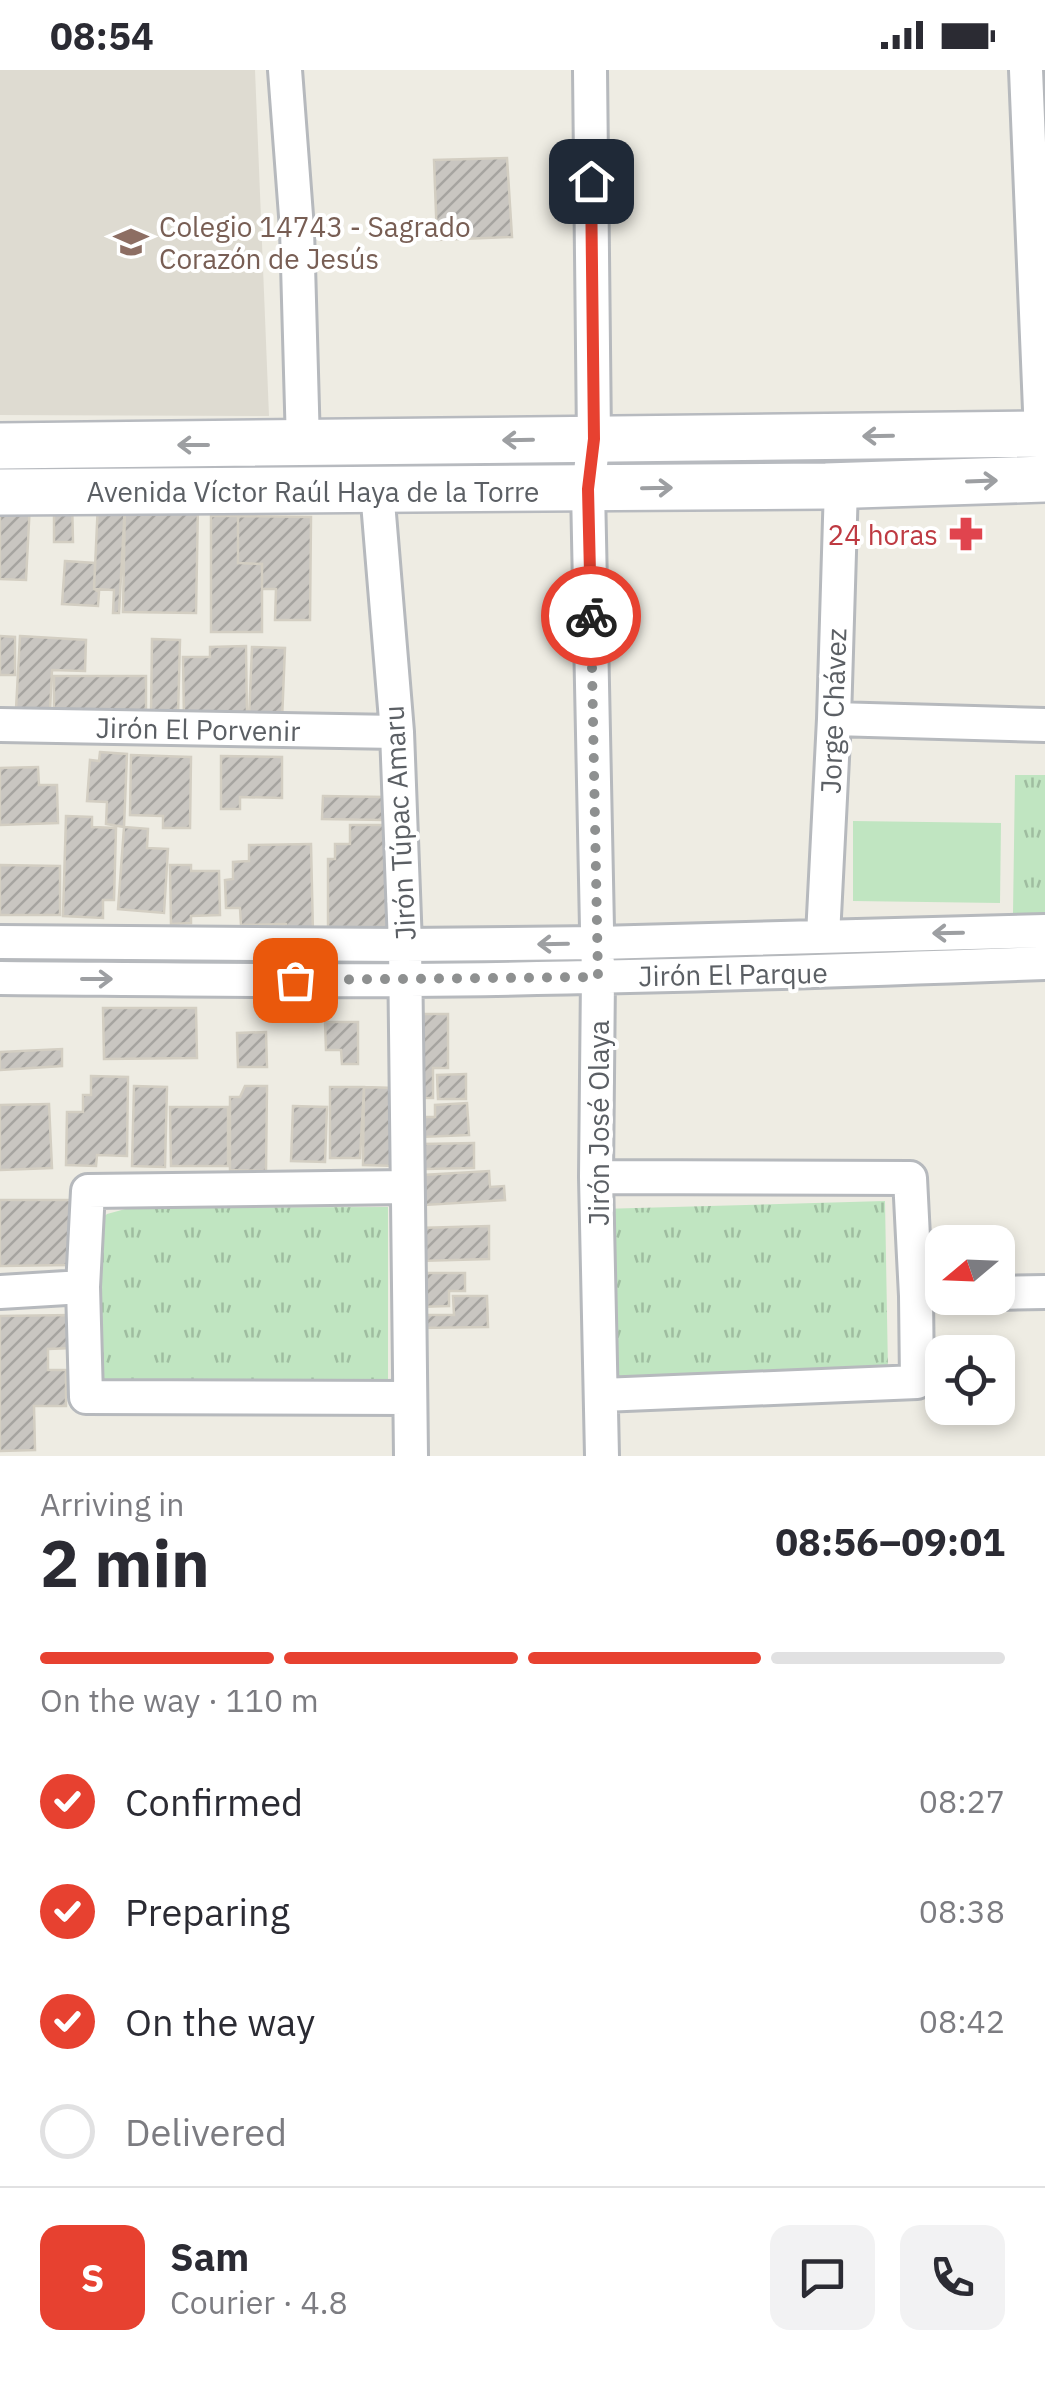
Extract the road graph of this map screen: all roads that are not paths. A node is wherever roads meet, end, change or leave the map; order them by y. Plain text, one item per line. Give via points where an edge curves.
1 (285, 70) edge
2 (590, 70) edge
3 (1026, 70) edge
4 (1043, 434) edge
5 (594, 439) junction
6 (303, 444) junction
7 (0, 446) edge
8 (1045, 479) edge
9 (840, 486) junction
10 (588, 489) junction
11 (377, 490) junction
12 (0, 492) edge
13 (834, 720) junction
14 (1045, 725) edge
15 (0, 726) edge
16 (396, 732) junction
17 (1045, 930) edge
18 (823, 936) junction
19 (0, 942) edge
20 (598, 943) junction
21 (405, 945) junction
22 (1045, 962) edge
23 (598, 977) junction
24 (0, 978) edge
25 (405, 980) junction
26 (596, 1177) junction
27 (407, 1187) junction
28 (925, 1270) edge
29 (83, 1287) junction
30 (0, 1292) edge
31 (1045, 1292) edge
32 (1015, 1293) edge
33 (926, 1315) edge
34 (602, 1395) junction
35 (410, 1398) junction
36 (411, 1456) edge
37 (602, 1456) edge

1 - 6 street
2 - 5 street, Jirón José Olaya
3 - 4 street
4 -> 5 main road, Avenida Víctor Raúl Haya de la Torre
5 -> 6 main road, Avenida Víctor Raúl Haya de la Torre
5 - 10 street, Jirón José Olaya
6 -> 7 main road, Avenida Víctor Raúl Haya de la Torre
9 -> 8 main road, Avenida Víctor Raúl Haya de la Torre
10 -> 9 main road, Avenida Víctor Raúl Haya de la Torre
9 - 13 street, Jorge Chávez
10 - 11 main road, Avenida Víctor Raúl Haya de la Torre
10 - 20 street, Jirón José Olaya
11 - 12 main road, Avenida Víctor Raúl Haya de la Torre
11 - 16 street, Jirón Túpac Amaru
13 - 14 street
13 - 18 street, Jorge Chávez
15 - 16 street, Jirón El Porvenir
16 - 21 street, Jirón Túpac Amaru
17 -> 18 street, Jirón El Parque
18 - 20 street, Jirón El Parque
19 - 21 street, Jirón El Parque
20 -> 21 street, Jirón El Parque
20 - 23 street, Jirón José Olaya
21 - 25 street, Jirón Túpac Amaru
22 - 23 street, Jirón El Parque
23 - 25 street, Jirón El Parque
23 - 26 street, Jirón José Olaya
24 -> 25 street, Jirón El Parque
25 - 27 street, Jirón Túpac Amaru
26 - 28 street via 910,1178
26 - 34 street, Jirón José Olaya
27 - 29 street via 88,1191
27 - 35 street, Jirón Túpac Amaru
29 - 30 street
29 - 35 street via 86,1397
31 - 32 street
33 - 34 street via 917,1382
34 - 37 street, Jirón José Olaya
35 - 36 street, Jirón Túpac Amaru

